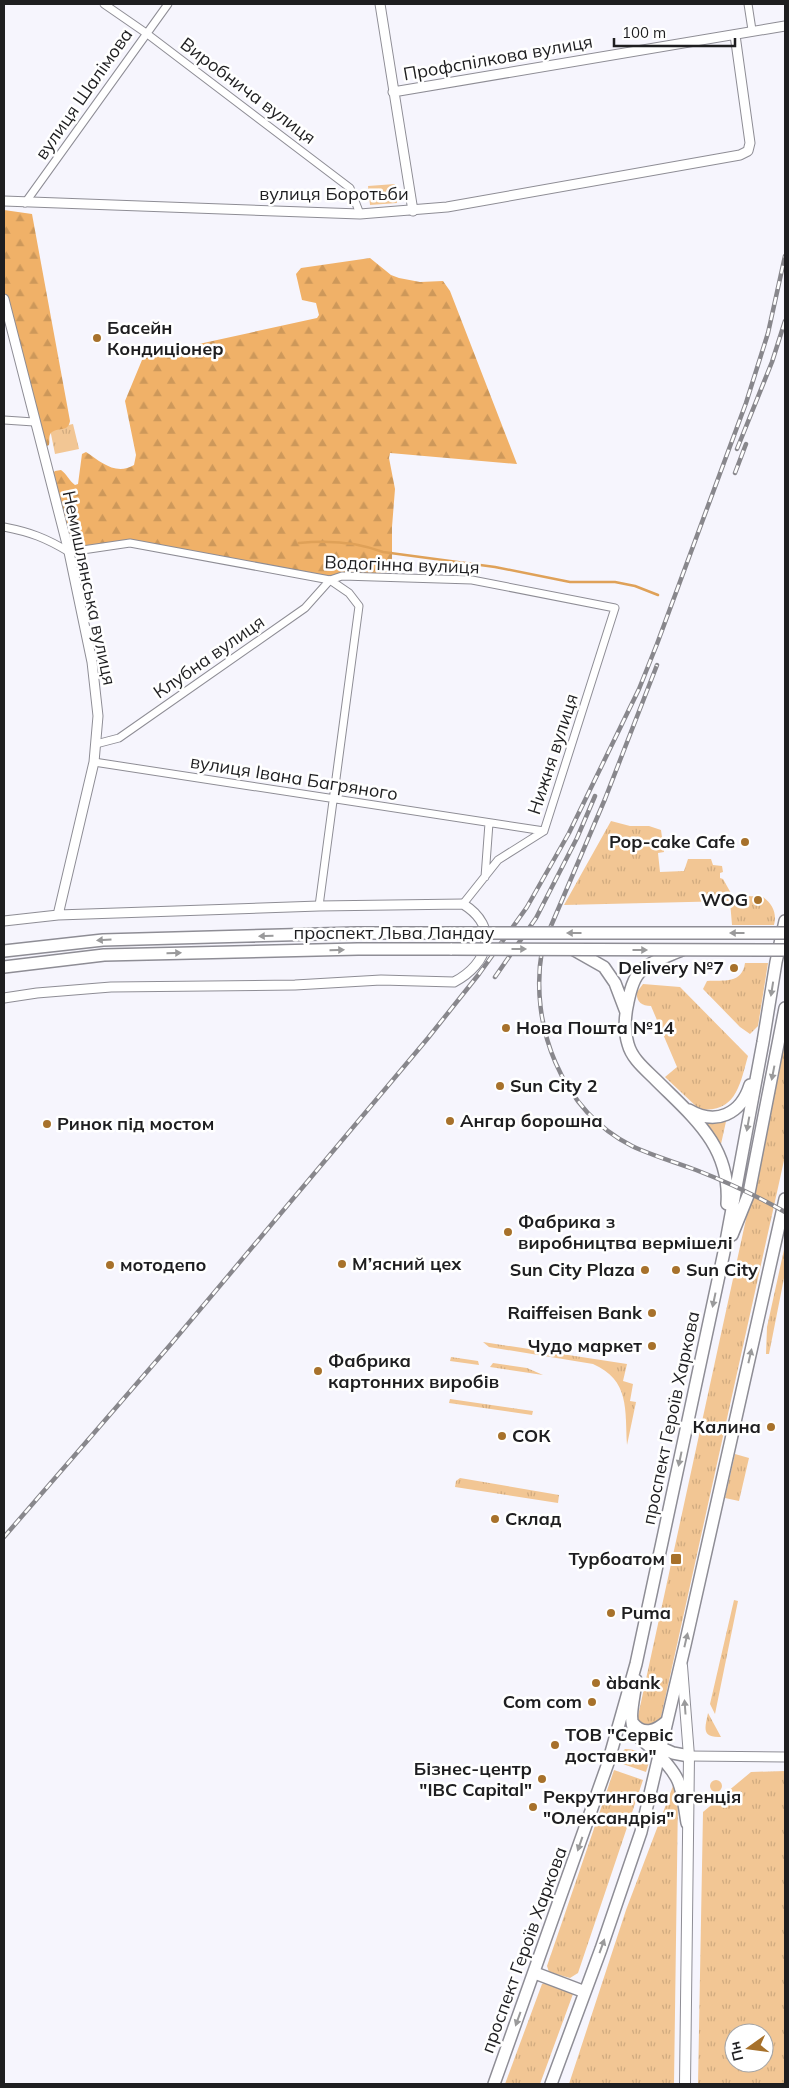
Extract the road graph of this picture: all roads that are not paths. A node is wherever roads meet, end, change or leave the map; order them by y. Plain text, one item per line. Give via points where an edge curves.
1 (104, 4) edge
2 (168, 4) edge
3 (380, 4) edge
4 (748, 4) edge
5 (785, 26) edge
6 (752, 30) junction
7 (146, 33) junction
8 (735, 35) junction
9 (394, 92) junction
10 (4, 201) edge
11 (25, 203) junction
12 (413, 211) junction
13 (360, 214) junction
14 (4, 299) edge
15 (4, 420) edge
16 (34, 422) junction
17 (4, 527) edge
18 (69, 552) junction
19 (330, 580) junction
20 (615, 608) joint
21 (96, 744) junction
22 (94, 762) junction
23 (334, 799) junction
24 (489, 823) junction
25 (544, 831) junction
26 (485, 877) junction
27 (462, 904) junction
28 (319, 906) junction
29 (58, 914) junction
30 (4, 921) edge
31 (785, 925) edge
32 (574, 950) junction
33 (682, 950) junction
34 (785, 950) edge
35 (4, 951) edge
36 (4, 967) edge
37 (4, 998) edge
38 (785, 1008) edge
39 (626, 1012) junction
40 (763, 1042) junction
41 (681, 1105) junction
42 (785, 1199) edge
43 (724, 1252) junction
44 (681, 1659) junction
45 (636, 1664) junction
46 (632, 1721) junction
47 (667, 1721) junction
48 (660, 1752) junction
49 (689, 1756) junction
50 (785, 1756) edge
51 (687, 1823) junction
52 (535, 1973) junction
53 (585, 1992) junction
54 (494, 2084) edge
55 (551, 2084) edge
56 (685, 2084) edge

1 - 7 street, Виробнича вулиця
2 - 7 street, вулиця Шалімова
3 - 9 street
4 - 6 street
5 - 6 street, Профспілкова вулиця
6 - 8 street, Профспілкова вулиця
7 - 11 street, вулиця Шалімова
7 - 13 street, Виробнича вулиця via 350,188
8 - 9 street, Профспілкова вулиця
8 - 12 street, вулиця Боротьби via 750,143 748,151 726,158 447,208
9 - 12 street
10 - 11 street, вулиця Боротьби
11 - 13 street, вулиця Боротьби
12 - 13 street, вулиця Боротьби
14 - 16 street, Немишлянська вулиця
15 - 16 street
16 - 18 street, Немишлянська вулиця
17 - 18 street via 46,538
18 - 19 street, Водогінна вулиця via 130,543
18 - 21 street, Немишлянська вулиця via 92,662 98,716
19 - 20 street, Водогінна вулиця via 342,576 472,580
19 - 21 street, Клубна вулиця via 306,608 119,738
19 - 23 street via 349,593 359,606
20 - 25 street, Нижня вулиця
21 - 22 street, Немишлянська вулиця
22 - 23 street, вулиця Івана Багряного
22 - 29 street, Немишлянська вулиця
23 - 24 street, вулиця Івана Багряного
23 - 28 street
24 - 25 street, вулиця Івана Багряного
24 - 26 street
25 - 26 street, Нижня вулиця via 498,860
26 - 27 street, Нижня вулиця
27 - 28 street
27 - 37 street via 483,923 486,941 477,966 454,982 381,980 295,985 111,987
28 - 29 street
29 - 30 street
31 -> 35 main road, проспект Льва Ландау, bridge via 103,940
31 -> 40 main road, проспект Героїв Харкова
32 -> 33 main road, проспект Льва Ландау, bridge
36 -> 32 main road, проспект Льва Ландау, bridge via 104,955 358,949
32 - 39 main road via 604,966 615,983
33 - 34 main road, проспект Льва Ландау, bridge
33 - 39 main road via 640,971 633,983
38 -> 43 main road via 749,1193
39 - 41 main road via 626,1037 634,1056
40 - 41 main road via 748,1093 739,1106 723,1116 708,1118
40 -> 43 main road, проспект Героїв Харкова
41 - 43 main road via 712,1139 724,1163 728,1191
44 -> 42 main road
43 -> 45 main road, проспект Героїв Харкова
44 - 47 main road
49 -> 44 main road
45 - 46 main road
45 -> 52 main road, проспект Героїв Харкова via 608,1763
46 - 47 main road via 638,1728 649,1731 658,1729
46 - 48 main road via 634,1730 643,1740
47 - 48 main road
48 - 49 main road
48 - 51 main road via 680,1782
53 -> 48 main road via 636,1851
49 - 50 street
49 - 51 main road
51 - 56 main road
52 - 53 main road
52 -> 54 main road, проспект Героїв Харкова
53 - 55 main road

